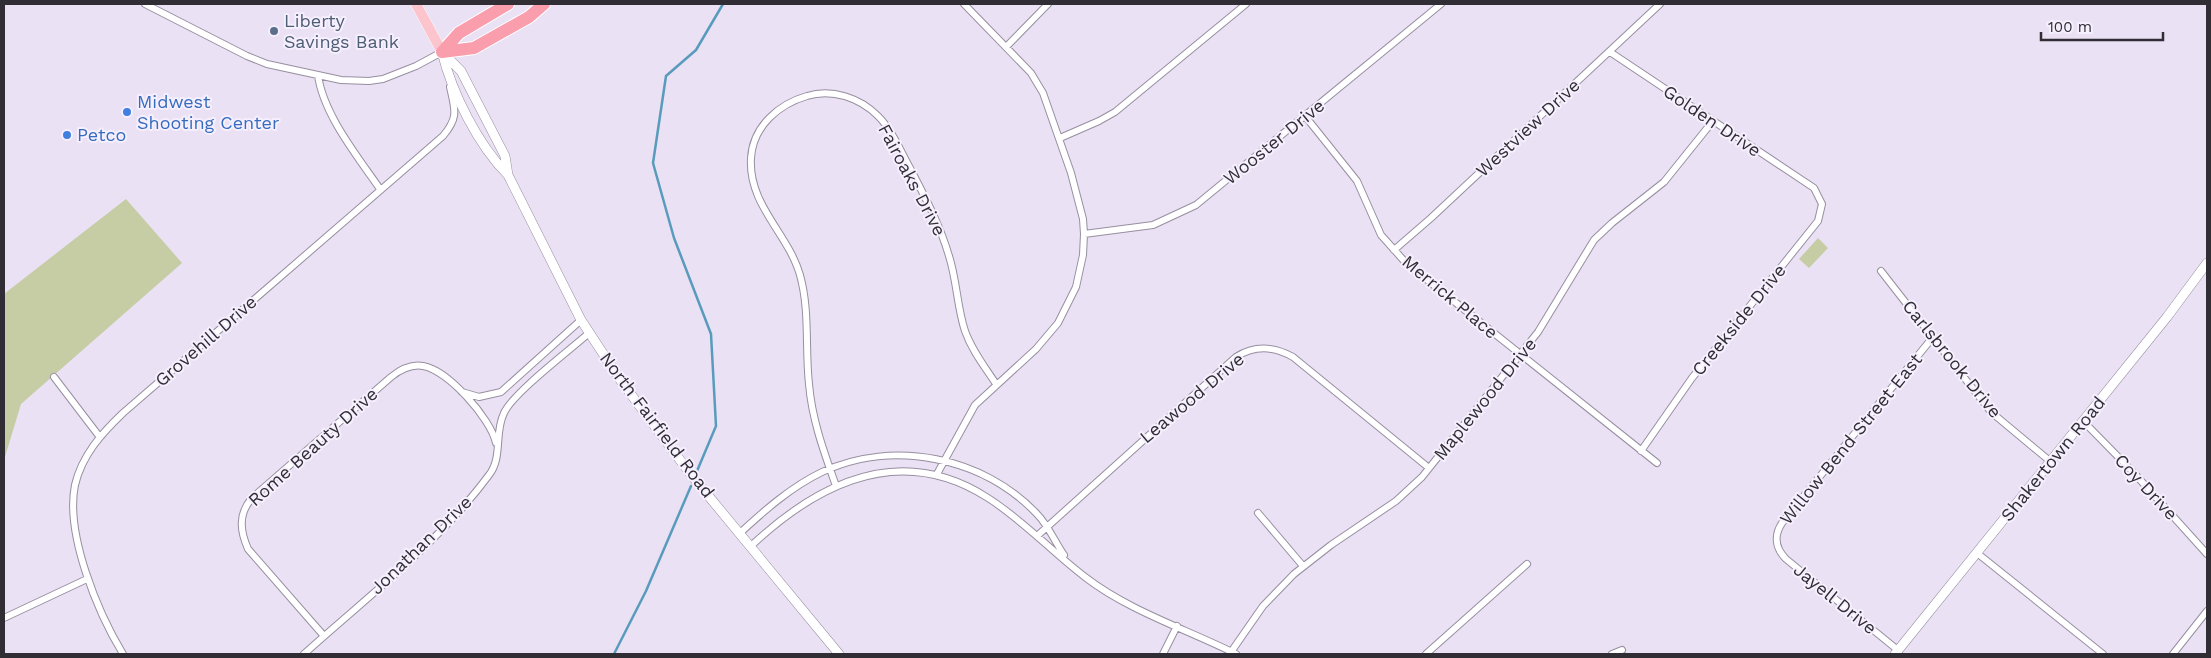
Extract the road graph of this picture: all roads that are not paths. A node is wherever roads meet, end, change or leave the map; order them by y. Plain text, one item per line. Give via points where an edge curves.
1 (146, 4) edge
2 (416, 4) edge
3 (508, 4) edge
4 (544, 4) edge
5 (964, 4) edge
6 (1048, 4) edge
7 (1246, 4) edge
8 (1441, 4) edge
9 (1660, 4) edge
10 (1006, 47) junction
11 (442, 52) junction
12 (1610, 52) junction
13 (318, 75) junction
14 (448, 78) junction
15 (1305, 116) junction
16 (1713, 121) junction
17 (1060, 138) junction
18 (508, 175) junction
19 (1814, 188) joint
20 (380, 189) junction
21 (1084, 234) junction
22 (1394, 250) junction
23 (2207, 263) edge
24 (1882, 271) dead end
25 (581, 320) junction
26 (589, 332) junction
27 (1933, 337) junction
28 (1521, 355) junction
29 (54, 377) dead end
30 (996, 384) junction
31 (458, 389) junction
32 (2084, 422) junction
33 (99, 436) junction
34 (496, 443) junction
35 (1641, 451) junction
36 (944, 460) junction
37 (2051, 462) junction
38 (1657, 463) dead end
39 (1429, 468) junction
40 (830, 469) junction
41 (937, 474) junction
42 (836, 486) junction
43 (1258, 513) dead end
44 (1046, 527) junction
45 (740, 533) junction
46 (1037, 536) junction
47 (1777, 544) joint
48 (751, 546) junction
49 (1977, 553) junction
50 (2207, 554) edge
51 (1067, 560) junction
52 (1527, 564) dead end
53 (1303, 566) junction
54 (87, 579) junction
55 (2207, 611) edge
56 (4, 618) edge
57 (1177, 626) junction
58 (324, 636) junction
59 (1622, 650) dead end
60 (1897, 652) edge
61 (1234, 653) edge
62 (123, 654) edge
63 (304, 654) edge
64 (839, 654) edge
65 (1163, 654) edge
66 (1426, 654) edge
67 (1612, 654) edge
68 (2103, 654) edge
69 (2173, 654) edge

1 - 13 street via 247,56 267,64
2 - 11 main road, North Fairfield Road
3 - 11 highway via 459,33
4 - 11 highway via 529,17 474,48
5 - 10 street
6 - 10 street
7 - 17 street via 1115,112
8 - 15 street, Wooster Drive
9 - 12 street, Westview Drive
10 - 17 street via 1036,80
11 - 13 street via 383,79 353,81
11 - 14 main road, North Fairfield Road
11 - 18 main road, North Fairfield Road via 461,71 505,156
12 - 16 street, Golden Drive
12 - 22 street, Westview Drive
13 - 20 street via 320,91 329,110
14 - 18 main road, North Fairfield Road via 495,162
14 - 20 street, Grovehill Drive via 456,112 453,124
15 - 21 street, Wooster Drive via 1207,197 1183,212 1165,221 1136,228
15 - 22 street, Merrick Place via 1357,181 1381,235
16 - 19 street, Golden Drive
16 - 28 street, Maplewood Drive via 1664,182 1594,240
17 - 21 street via 1077,192
18 - 25 main road, North Fairfield Road
19 - 35 street, Creekside Drive via 1822,204 1818,221 1703,364
20 - 33 street, Grovehill Drive
21 - 30 street via 1076,287 1058,323 1036,349
22 - 28 street, Merrick Place
23 - 32 main road, Shakertown Road
24 - 27 street, Carlsbrook Drive
25 - 26 main road, North Fairfield Road
25 - 31 street via 500,392 479,397
26 - 34 street, Jonathan Drive via 508,404 499,423
26 - 45 main road, North Fairfield Road via 642,410
27 - 37 street, Carlsbrook Drive via 1991,412
27 - 47 street, Willow Bend Street East via 1782,523 1777,533
28 - 35 street, Merrick Place
28 - 39 street, Maplewood Drive
29 - 33 street
30 - 36 street via 975,405
30 - 40 street, Fairoaks Drive via 966,333 953,270 939,226 885,125 864,104 839,95 813,94 786,104 770,116 758,135 751,158 752,182 800,275 808,322 811,406
31 - 34 street, Rome Beauty Drive via 488,423
31 - 58 street, Rome Beauty Drive via 429,367 400,370 290,464 246,507 241,528 248,549
32 - 37 main road, Shakertown Road
32 - 50 street, Coy Drive
33 - 54 street, Grovehill Drive via 75,485 77,536
34 - 58 street, Jonathan Drive via 494,467 472,497 421,550
35 - 38 street, Merrick Place
36 - 40 street via 886,456
36 - 41 street
36 - 44 street via 1003,486 1038,515
37 - 49 main road, Shakertown Road
39 - 44 street, Leawood Drive via 1293,357 1274,349 1258,348 1236,357
39 - 53 street, Maplewood Drive via 1396,501
40 - 42 street, Fairoaks Drive
40 - 45 street via 780,499
41 - 42 street via 895,472
41 - 46 street via 988,498
42 - 48 street via 789,514
43 - 53 street
44 - 46 street, Leawood Drive
44 - 51 street
45 - 48 main road, North Fairfield Road
46 - 51 street
47 - 60 street, Jayell Drive via 1786,559
48 - 64 main road, North Fairfield Road
49 - 60 main road, Shakertown Road
49 - 68 street
51 - 57 street via 1093,582 1126,602
52 - 66 street
53 - 61 street, Maplewood Drive via 1263,606
54 - 56 street
54 - 62 street, Grovehill Drive via 110,633
55 - 69 street
57 - 61 street
57 - 65 street
58 - 63 street, Jonathan Drive
59 - 67 street

